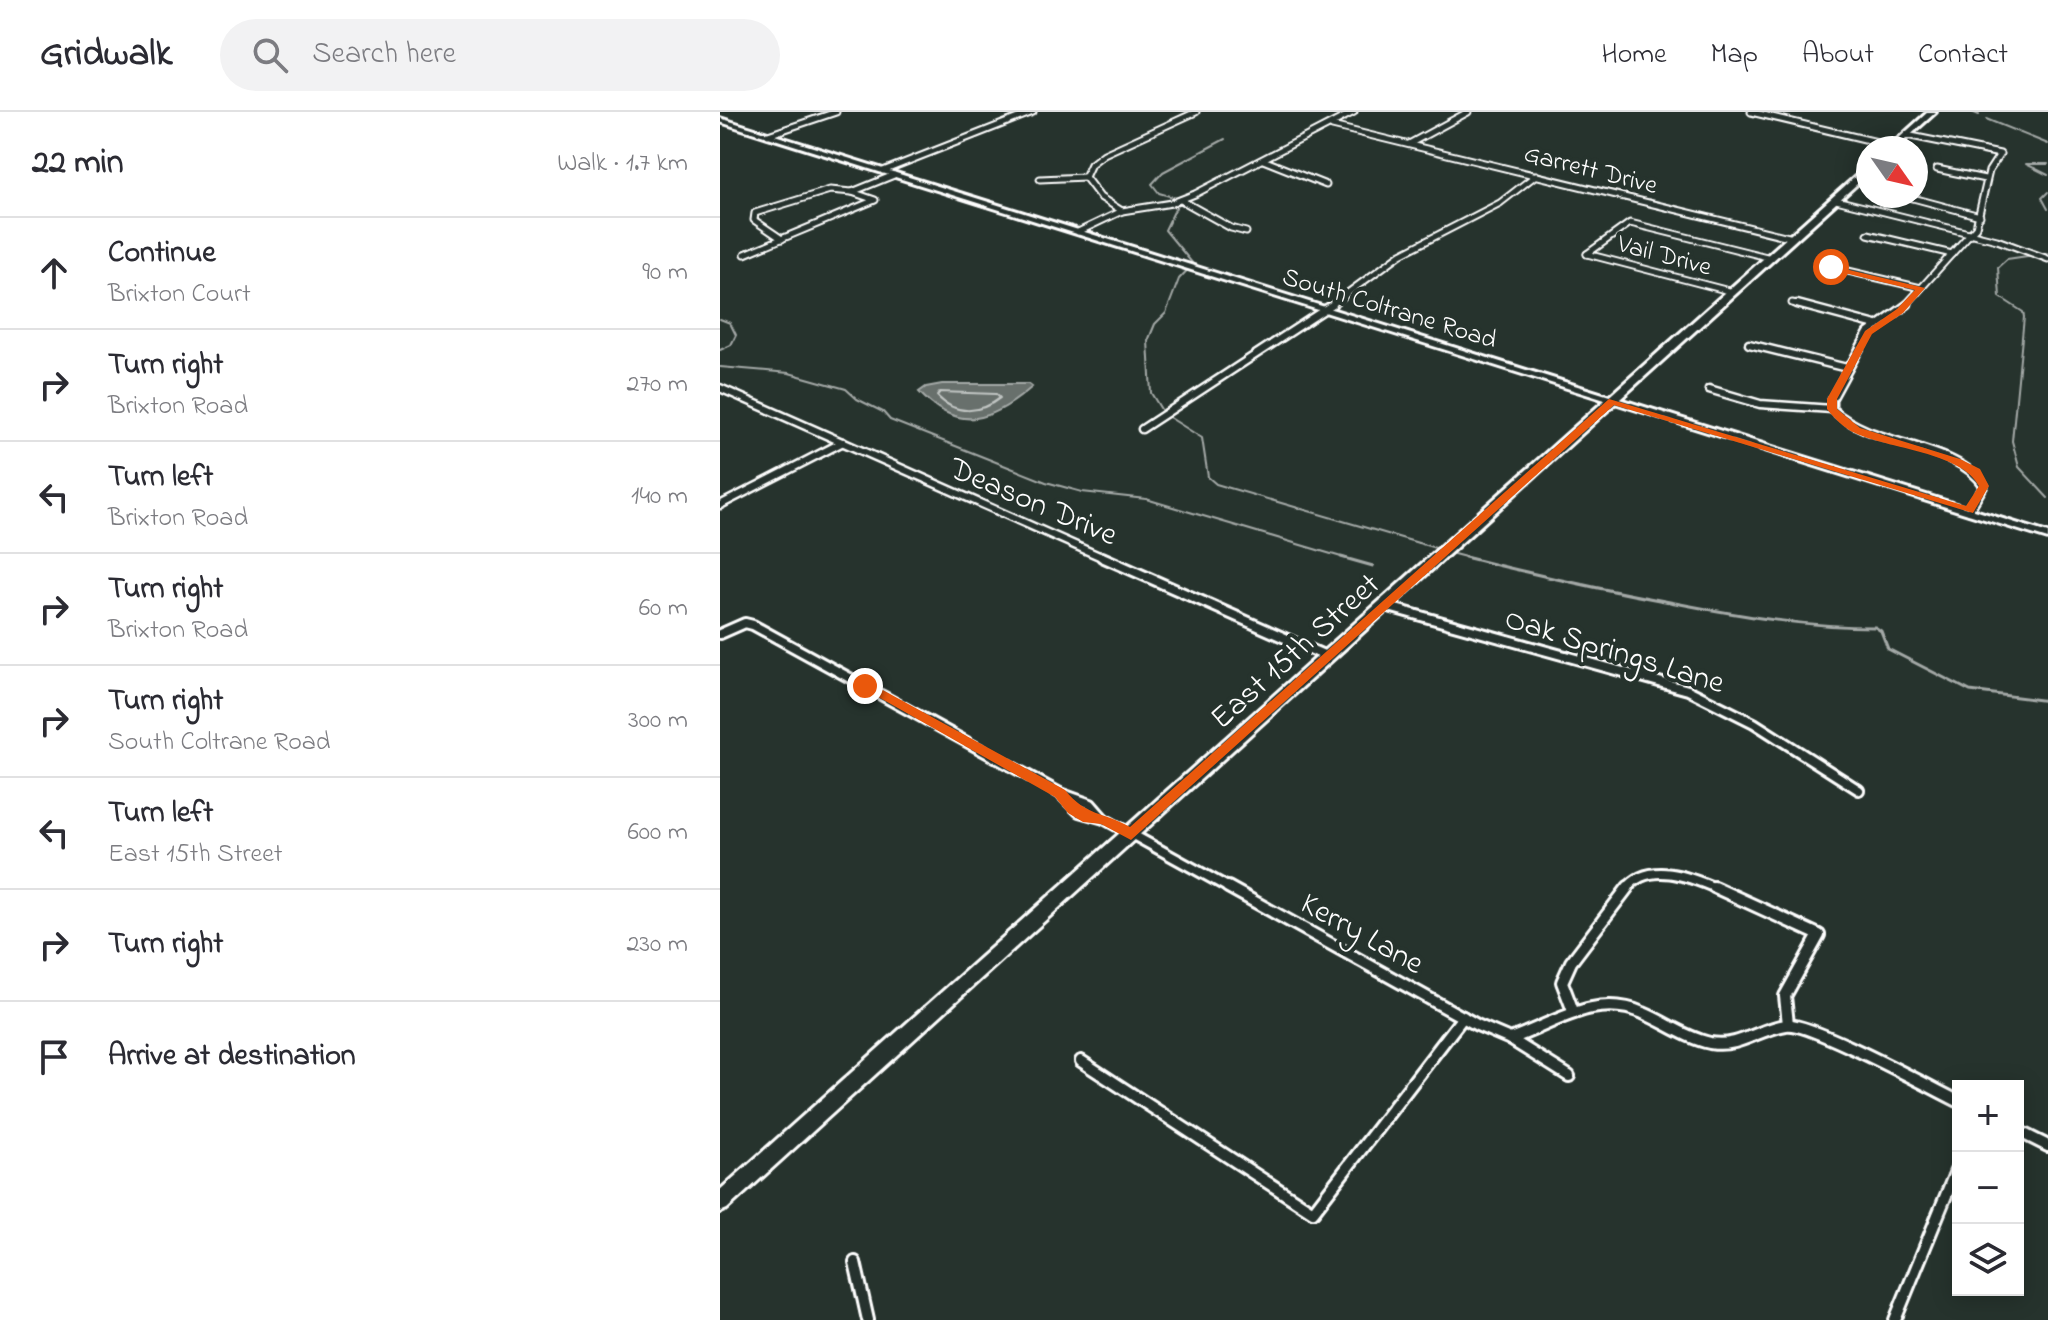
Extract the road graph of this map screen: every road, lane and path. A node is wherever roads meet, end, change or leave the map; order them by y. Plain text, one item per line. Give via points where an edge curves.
1 (836, 112) edge
2 (1033, 112) edge
3 (1196, 112) edge
4 (1354, 112) edge
5 (1468, 112) edge
6 (1751, 112) edge
7 (1932, 112) edge
8 (720, 120) edge
9 (1332, 126) junction
10 (768, 135) junction
11 (1906, 135) joint
12 (1856, 138) edge
13 (1408, 144) junction
14 (1263, 160) junction
15 (1937, 169) dead end
16 (883, 171) junction
17 (894, 175) junction
18 (1536, 175) junction
19 (1085, 177) junction
20 (1040, 179) dead end
21 (1985, 179) junction
22 (1856, 181) edge
23 (1326, 185) dead end
24 (852, 192) junction
25 (1179, 200) junction
26 (1833, 202) junction
27 (1928, 202) edge
28 (1122, 211) junction
29 (1980, 216) junction
30 (1078, 232) junction
31 (1246, 232) dead end
32 (1970, 233) junction
33 (1868, 234) dead end
34 (1793, 238) junction
35 (782, 239) junction
36 (745, 254) dead end
37 (1952, 254) junction
38 (1771, 258) junction
39 (2048, 259) edge
40 (1831, 267) dead end
41 (1921, 288) junction
42 (1733, 292) junction
43 (1792, 303) dead end
44 (1326, 310) junction
45 (1876, 325) junction
46 (1749, 344) dead end
47 (1847, 368) junction
48 (720, 388) edge
49 (1709, 389) dead end
50 (1612, 401) junction
51 (1832, 409) junction
52 (1142, 429) dead end
53 (843, 442) junction
54 (720, 505) edge
55 (1969, 511) junction
56 (2048, 536) edge
57 (1385, 606) junction
58 (720, 634) edge
59 (1328, 657) junction
60 (1859, 790) dead end
61 (1060, 793) junction
62 (1104, 819) junction
63 (1131, 834) junction
64 (1573, 1011) junction
65 (1463, 1017) junction
66 (1788, 1024) junction
67 (1510, 1039) junction
68 (1081, 1061) dead end
69 (1569, 1076) dead end
70 (1952, 1098) edge
71 (2024, 1134) edge
72 (2048, 1146) edge
73 (1952, 1181) edge
74 (720, 1203) edge
75 (855, 1262) dead end
76 (868, 1320) edge
77 (1895, 1320) edge

1 - 10 street
2 - 16 street
3 - 19 street via 1104,154
4 - 9 street
5 - 13 street
6 - 12 street
7 - 11 main road
8 - 10 main road, South Coltrane Road
9 - 13 street, Garrett Drive
9 - 14 street
10 - 16 main road, South Coltrane Road
11 - 21 street via 2000,154
13 - 18 street, Garrett Drive
14 - 23 street
14 - 25 street
15 - 21 street
16 - 17 main road, South Coltrane Road
17 - 24 street
17 - 30 main road, South Coltrane Road
18 - 34 street, Garrett Drive
18 - 44 street via 1500,203 1401,254
19 - 20 street
19 - 28 street via 1093,191
21 - 29 street
22 - 26 main road, East 15th Street
24 - 35 street via 875,200
24 - 35 street via 830,190 755,213 754,220
25 - 28 street
25 - 31 street
26 - 32 street
26 - 34 main road, East 15th Street
27 - 29 street
28 - 30 street
29 - 32 street
30 - 44 main road, South Coltrane Road
32 - 37 street
32 - 39 street
33 - 37 street
34 - 38 main road, East 15th Street
35 - 36 street
37 - 41 street
38 - 42 main road, East 15th Street
38 - 42 street, Vail Drive via 1630,223 1587,254
40 - 41 street
41 - 45 street via 1900,311
42 - 50 main road, East 15th Street
43 - 45 street
44 - 50 main road, South Coltrane Road
44 - 52 street
45 - 47 street
46 - 47 street
47 - 51 street
48 - 53 street, Deason Drive
49 - 51 street via 1780,407
50 - 55 main road, South Coltrane Road
50 - 57 main road, East 15th Street
51 - 55 street via 1856,431 1977,471 1984,486
53 - 54 street
53 - 59 street, Deason Drive
55 - 56 main road, South Coltrane Road
57 - 59 main road, East 15th Street
57 - 60 street, Oak Springs Lane via 1688,690 1788,742
58 - 61 street via 745,623 753,625
59 - 63 main road, East 15th Street
61 - 62 street via 1073,810
61 - 62 street via 1085,799
62 - 63 street, Kerry Lane
63 - 65 street, Kerry Lane
63 - 74 main road, East 15th Street
64 - 66 street via 1626,1007 1722,1044
64 - 66 street via 1562,982 1571,962 1628,885 1660,872 1691,877 1819,935 1785,996
64 - 67 street
65 - 67 street, Kerry Lane
65 - 68 street via 1313,1212
66 - 70 street via 1830,1038
67 - 69 street, Kerry Lane
71 - 72 street
73 - 77 street
75 - 76 street

